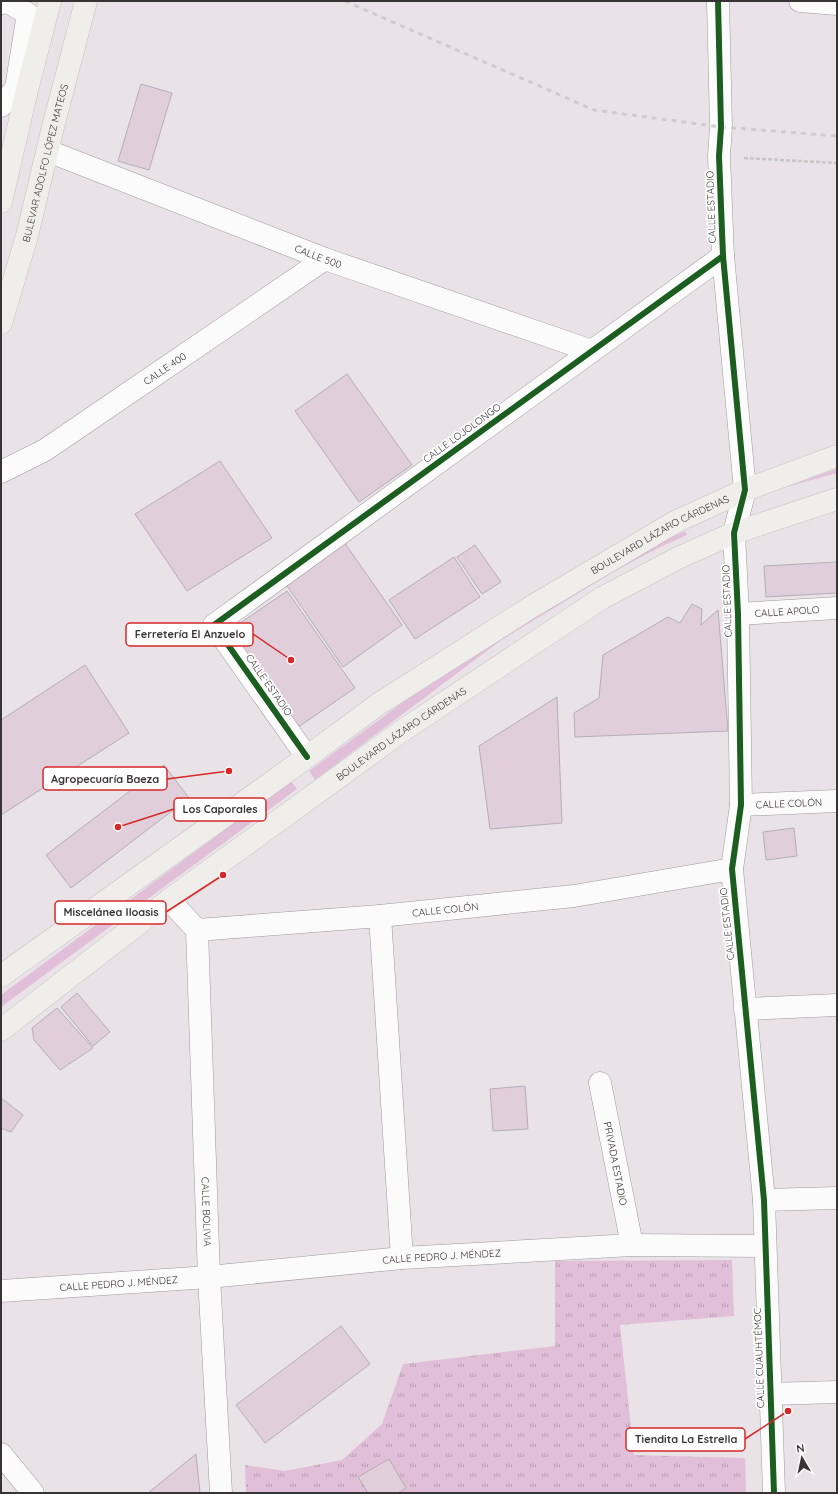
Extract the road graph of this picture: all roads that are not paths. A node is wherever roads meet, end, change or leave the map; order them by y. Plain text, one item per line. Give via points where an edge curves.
1 (50, 1) edge
2 (86, 1) edge
3 (718, 1) edge
4 (800, 1) edge
5 (1, 4) edge
6 (837, 4) edge
7 (21, 91) junction
8 (1, 106) edge
9 (48, 151) junction
10 (1, 202) edge
11 (722, 256) junction
12 (325, 259) junction
13 (1, 323) edge
14 (592, 351) junction
15 (837, 456) edge
16 (1, 472) edge
17 (744, 490) junction
18 (837, 499) edge
19 (734, 533) junction
20 (837, 608) edge
21 (738, 614) junction
22 (214, 625) joint
23 (307, 757) junction
24 (837, 801) edge
25 (741, 805) junction
26 (732, 869) junction
27 (169, 900) junction
28 (380, 916) junction
29 (197, 930) junction
30 (1, 976) edge
31 (837, 1005) edge
32 (745, 1009) junction
33 (1, 1030) edge
34 (600, 1083) dead end
35 (837, 1198) edge
36 (764, 1200) junction
37 (632, 1245) junction
38 (765, 1246) junction
39 (402, 1258) junction
40 (210, 1277) junction
41 (1, 1290) edge
42 (837, 1392) edge
43 (770, 1394) junction
44 (1, 1454) edge
45 (33, 1493) edge
46 (221, 1493) edge
47 (774, 1493) edge

1 - 7 main road
2 - 9 main road, BULEVAR ADOLFO LÓPEZ MATEOS
3 - 11 street, CALLE ESTADIO via 722,126 719,156
4 - 6 street
5 - 7 street via 8,2 28,14
7 - 8 street
7 - 10 main road
9 - 12 street, CALLE 500
9 - 13 main road, BULEVAR ADOLFO LÓPEZ MATEOS via 27,236
11 - 14 street, CALLE LOJOLONGO
11 - 17 street, CALLE ESTADIO
12 - 14 street, CALLE 500
12 - 16 street, CALLE 400 via 46,450
14 - 22 street, CALLE LOJOLONGO
15 - 17 main road, BOULEVARD LÁZARO CÁRDENAS
17 - 19 street, CALLE ESTADIO
17 - 23 main road, BOULEVARD LÁZARO CÁRDENAS via 675,522 530,607 377,705
18 - 19 main road, BOULEVARD LÁZARO CÁRDENAS
19 - 21 street, CALLE ESTADIO
19 - 27 main road, BOULEVARD LÁZARO CÁRDENAS via 678,558 602,598 402,731
20 - 21 street, CALLE APOLO
21 - 25 street, CALLE ESTADIO
22 - 23 street, CALLE ESTADIO
23 - 30 main road, BOULEVARD LÁZARO CÁRDENAS
24 - 25 street, CALLE COLÓN
25 - 26 street, CALLE ESTADIO
26 - 28 street, CALLE COLÓN via 574,896
26 - 32 street, CALLE ESTADIO
27 - 29 street
27 - 33 main road, BOULEVARD LÁZARO CÁRDENAS
28 - 29 street, CALLE COLÓN
28 - 39 street
29 - 40 street, CALLE BOLIVIA
31 - 32 street
32 - 36 street, CALLE ESTADIO
34 - 37 street, PRIVADA ESTADIO
35 - 36 street
36 - 38 street
37 - 38 street, CALLE PEDRO J. MÉNDEZ
37 - 39 street, CALLE PEDRO J. MÉNDEZ
38 - 43 street, CALLE CUAUHTÉMOC
39 - 40 street, CALLE PEDRO J. MÉNDEZ
40 - 41 street, CALLE PEDRO J. MÉNDEZ
40 - 46 street, CALLE BOLIVIA
42 - 43 street
43 - 47 street, CALLE CUAUHTÉMOC
44 - 45 street

